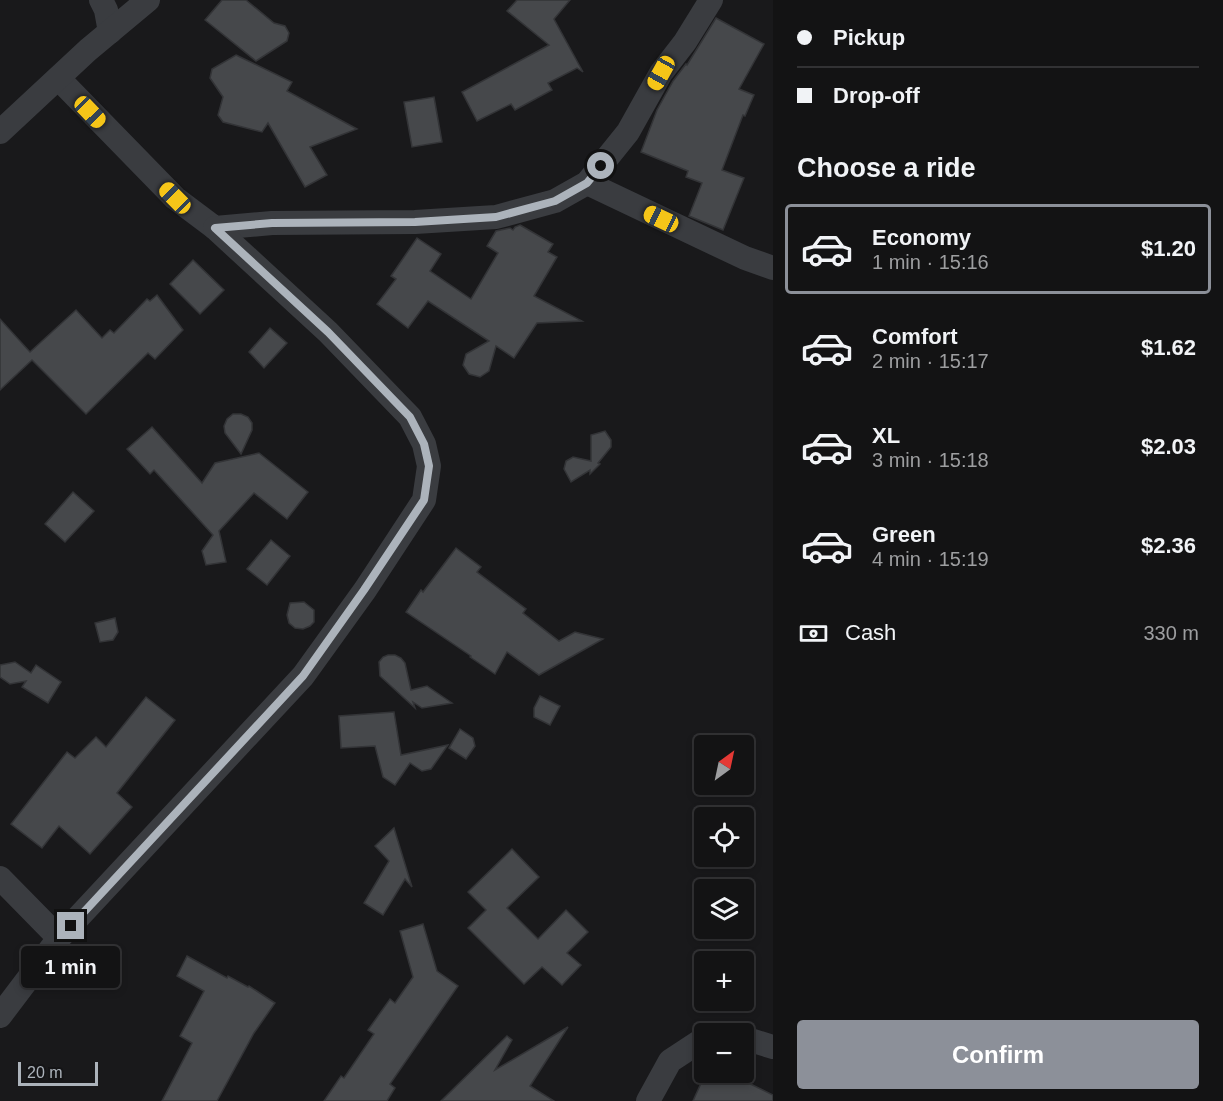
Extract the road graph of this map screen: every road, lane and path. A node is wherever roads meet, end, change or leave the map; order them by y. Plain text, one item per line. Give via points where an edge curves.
1 (101, 0) edge
2 (148, 0) edge
3 (711, 0) edge
4 (110, 32) junction
5 (59, 80) junction
6 (0, 132) edge
7 (587, 183) junction
8 (215, 228) junction
9 (773, 268) edge
10 (0, 878) edge
11 (59, 938) junction
12 (0, 1017) edge
13 (754, 1041) edge
14 (694, 1045) edge
15 (773, 1047) edge
16 (648, 1101) edge

1 - 4 street
2 - 4 street
3 - 7 street via 661,73 628,132
4 - 5 street
5 - 6 street
5 - 8 street via 175,198
7 - 8 street via 555,201 496,217
7 - 9 street
8 - 11 street via 328,332 410,417 424,444 429,466 424,500 303,676
10 - 11 street
11 - 12 street
13 - 15 street
14 - 16 street via 670,1061

